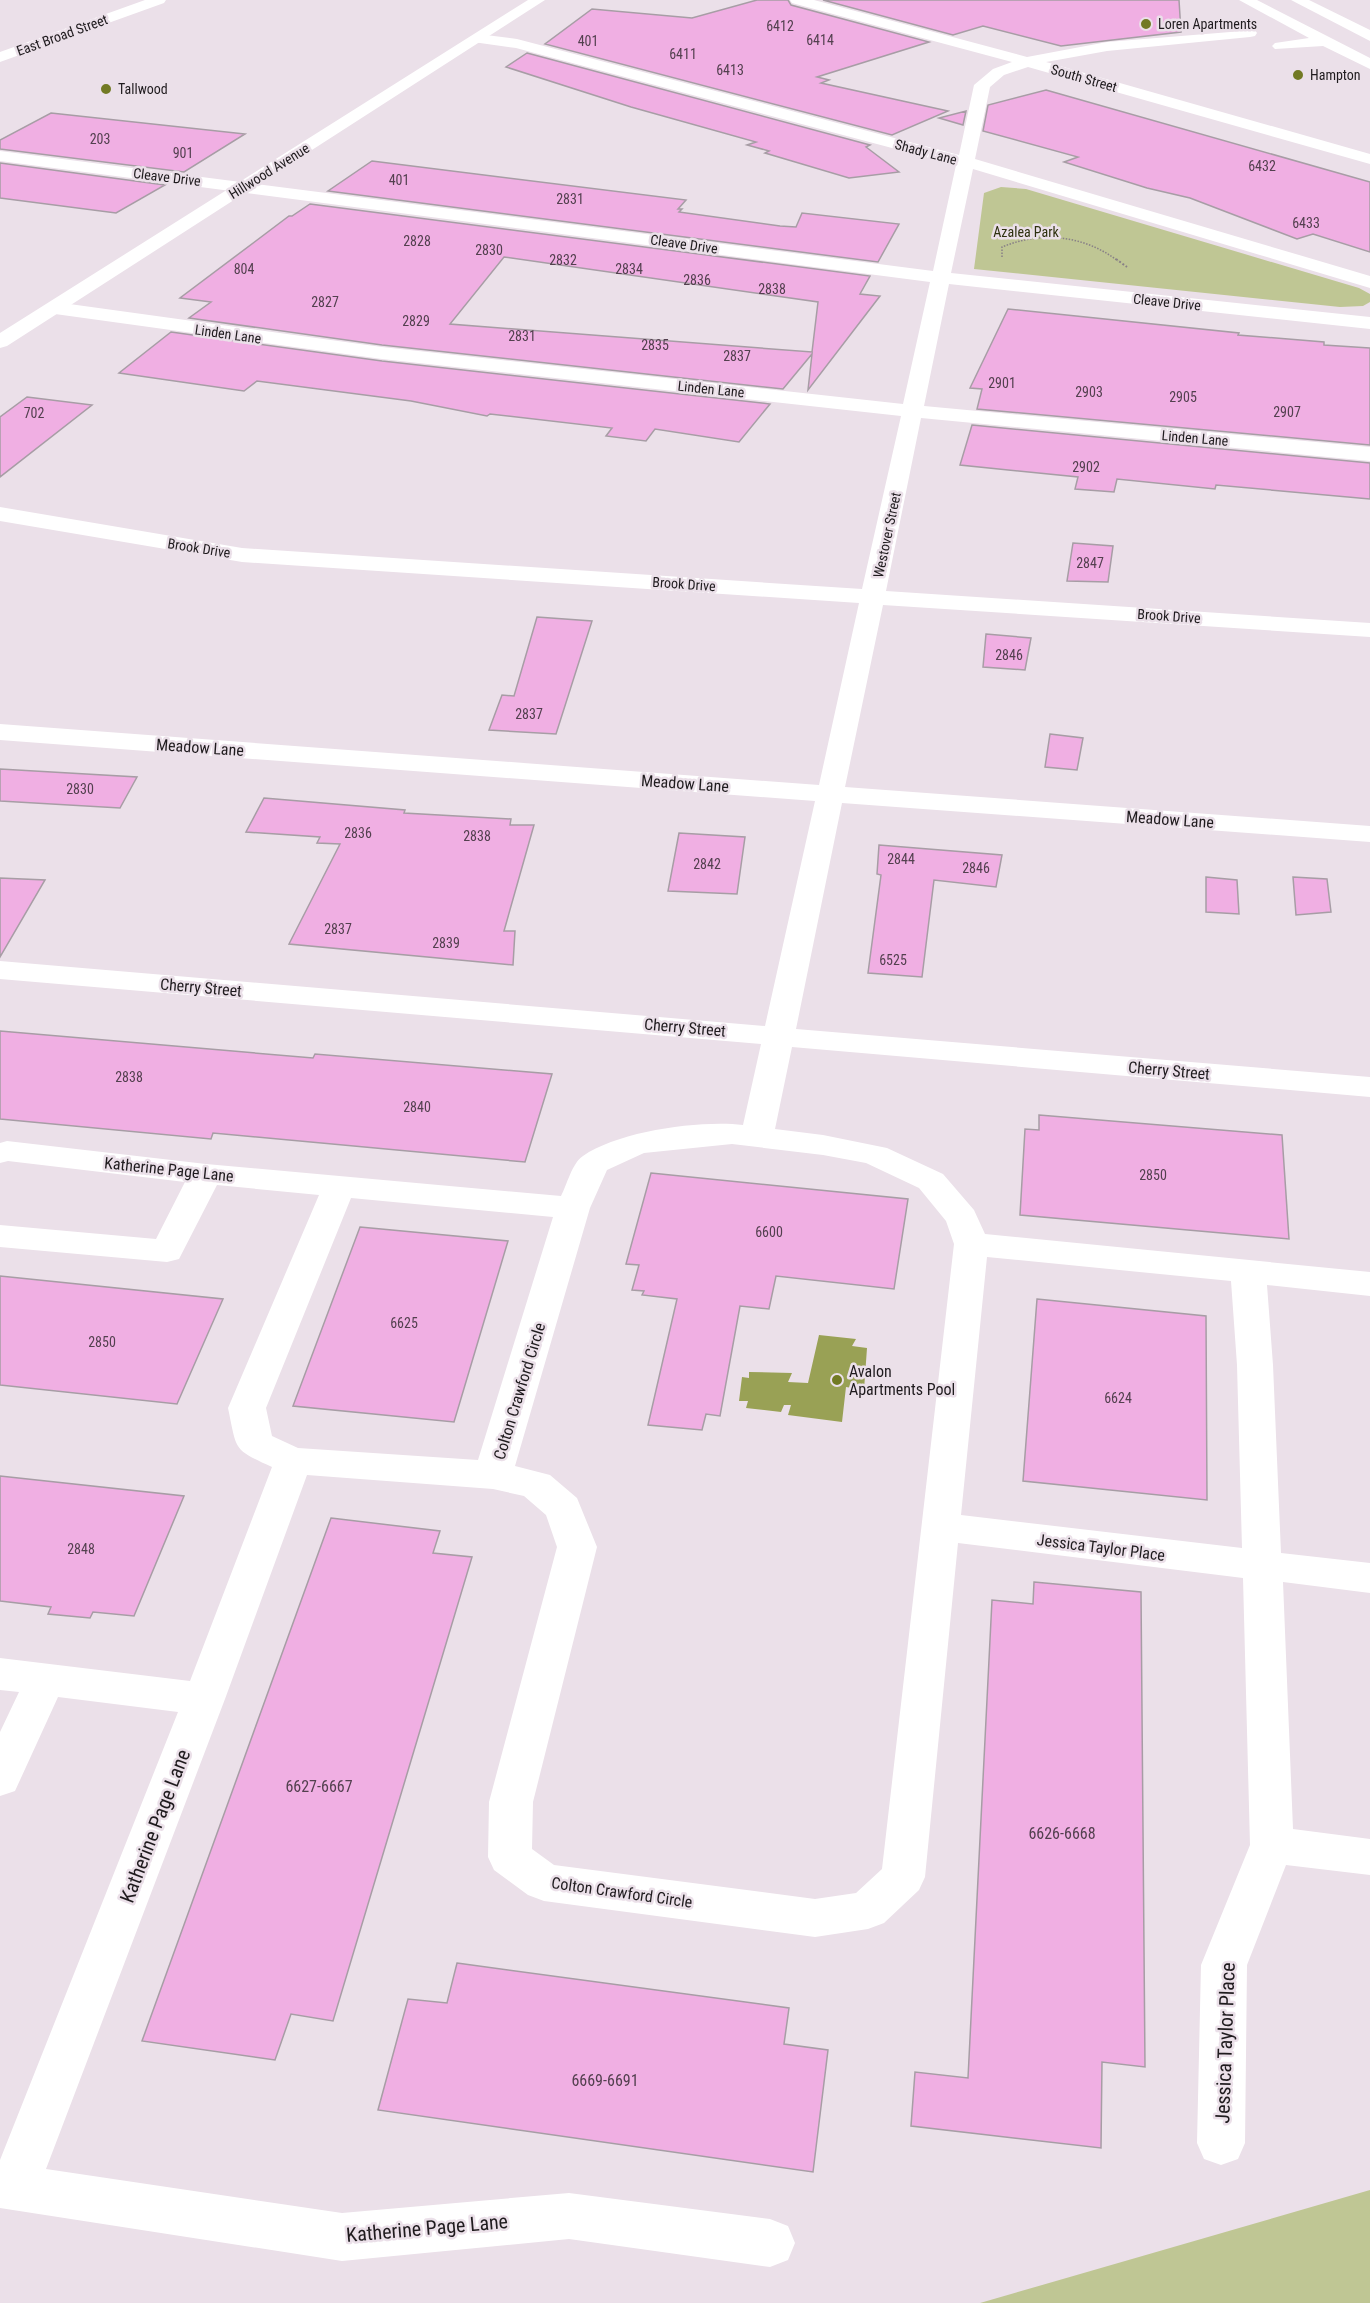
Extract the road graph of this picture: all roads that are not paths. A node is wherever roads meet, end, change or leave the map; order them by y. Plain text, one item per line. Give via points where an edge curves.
1 (159, 0) edge
2 (538, 0) edge
3 (797, 0) edge
4 (1246, 0) edge
5 (1298, 0) edge
6 (1322, 12) junction
7 (1250, 33) dead end
8 (1370, 36) edge
9 (478, 39) junction
10 (1325, 41) junction
11 (1280, 46) dead end
12 (1370, 54) edge
13 (0, 57) edge
14 (1027, 63) junction
15 (1370, 64) edge
16 (0, 156) edge
17 (1370, 159) edge
18 (966, 162) junction
19 (243, 187) junction
20 (942, 278) junction
21 (1370, 282) edge
22 (55, 308) junction
23 (1370, 323) edge
24 (0, 342) edge
25 (913, 412) junction
26 (1370, 454) edge
27 (0, 514) edge
28 (873, 596) junction
29 (1370, 630) edge
30 (0, 732) edge
31 (832, 793) junction
32 (1370, 834) edge
33 (0, 969) edge
34 (780, 1035) junction
35 (1370, 1087) edge
36 (757, 1137) junction
37 (0, 1153) edge
38 (206, 1174) junction
39 (339, 1187) junction
40 (573, 1208) junction
41 (0, 1236) edge
42 (971, 1244) junction
43 (1248, 1272) junction
44 (1370, 1284) edge
45 (293, 1461) junction
46 (493, 1475) junction
47 (941, 1527) junction
48 (1262, 1567) junction
49 (1370, 1578) edge
50 (0, 1674) edge
51 (45, 1680) junction
52 (204, 1699) junction
53 (0, 1779) edge
54 (1272, 1845) junction
55 (1370, 1857) edge
56 (1221, 2143) dead end
57 (7, 2186) edge
58 (770, 2243) dead end

1 - 13 main road, East Broad Street
2 - 9 main road, Hillwood Avenue
3 - 14 main road, South Street
4 - 10 main road
5 - 6 main road
6 - 8 main road
6 - 12 main road
7 - 14 main road via 1086,49
9 - 18 main road, Shady Lane via 517,44
9 - 19 main road, Hillwood Avenue
10 - 11 main road
10 - 15 main road
14 - 17 main road, South Street
14 - 18 main road, Westover Street via 994,75 982,85
16 - 19 main road, Cleave Drive
18 - 20 main road, Westover Street
18 - 21 main road, Shady Lane
19 - 20 main road, Cleave Drive
19 - 22 main road, Hillwood Avenue
20 - 23 main road, Cleave Drive
20 - 25 main road, Westover Street
22 - 24 main road, Hillwood Avenue
22 - 25 main road, Linden Lane via 346,349
25 - 26 main road, Linden Lane
25 - 28 main road, Westover Street
27 - 28 main road, Brook Drive via 242,555
28 - 29 main road, Brook Drive
28 - 31 main road, Westover Street
30 - 31 main road, Meadow Lane
31 - 32 main road, Meadow Lane
31 - 34 main road, Westover Street
33 - 34 main road, Cherry Street
34 - 35 main road, Cherry Street
34 - 36 main road, Westover Street
36 - 40 main road, Colton Crawford Circle via 732,1134 636,1144 593,1164
36 - 42 main road, Colton Crawford Circle via 874,1155 931,1180 962,1218
37 - 38 main road, Katherine Page Lane
38 - 39 main road, Katherine Page Lane
38 - 41 main road via 167,1251
39 - 40 main road, Katherine Page Lane
39 - 45 main road via 248,1408 255,1444
40 - 46 main road, Colton Crawford Circle
42 - 43 main road
42 - 47 main road, Colton Crawford Circle
43 - 44 main road
43 - 48 main road, Jessica Taylor Place
45 - 46 main road
45 - 52 main road, Katherine Page Lane
46 - 47 main road, Colton Crawford Circle via 536,1485 563,1508 577,1547 511,1802 510,1857 544,1882 815,1918 868,1910 903,1877
47 - 48 main road, Jessica Taylor Place
48 - 49 main road, Jessica Taylor Place
48 - 54 main road, Jessica Taylor Place
50 - 51 main road
51 - 52 main road
51 - 53 main road
52 - 57 main road, Katherine Page Lane
54 - 55 main road
54 - 56 main road, Jessica Taylor Place via 1224,1965
57 - 58 main road, Katherine Page Lane via 342,2237 569,2216

